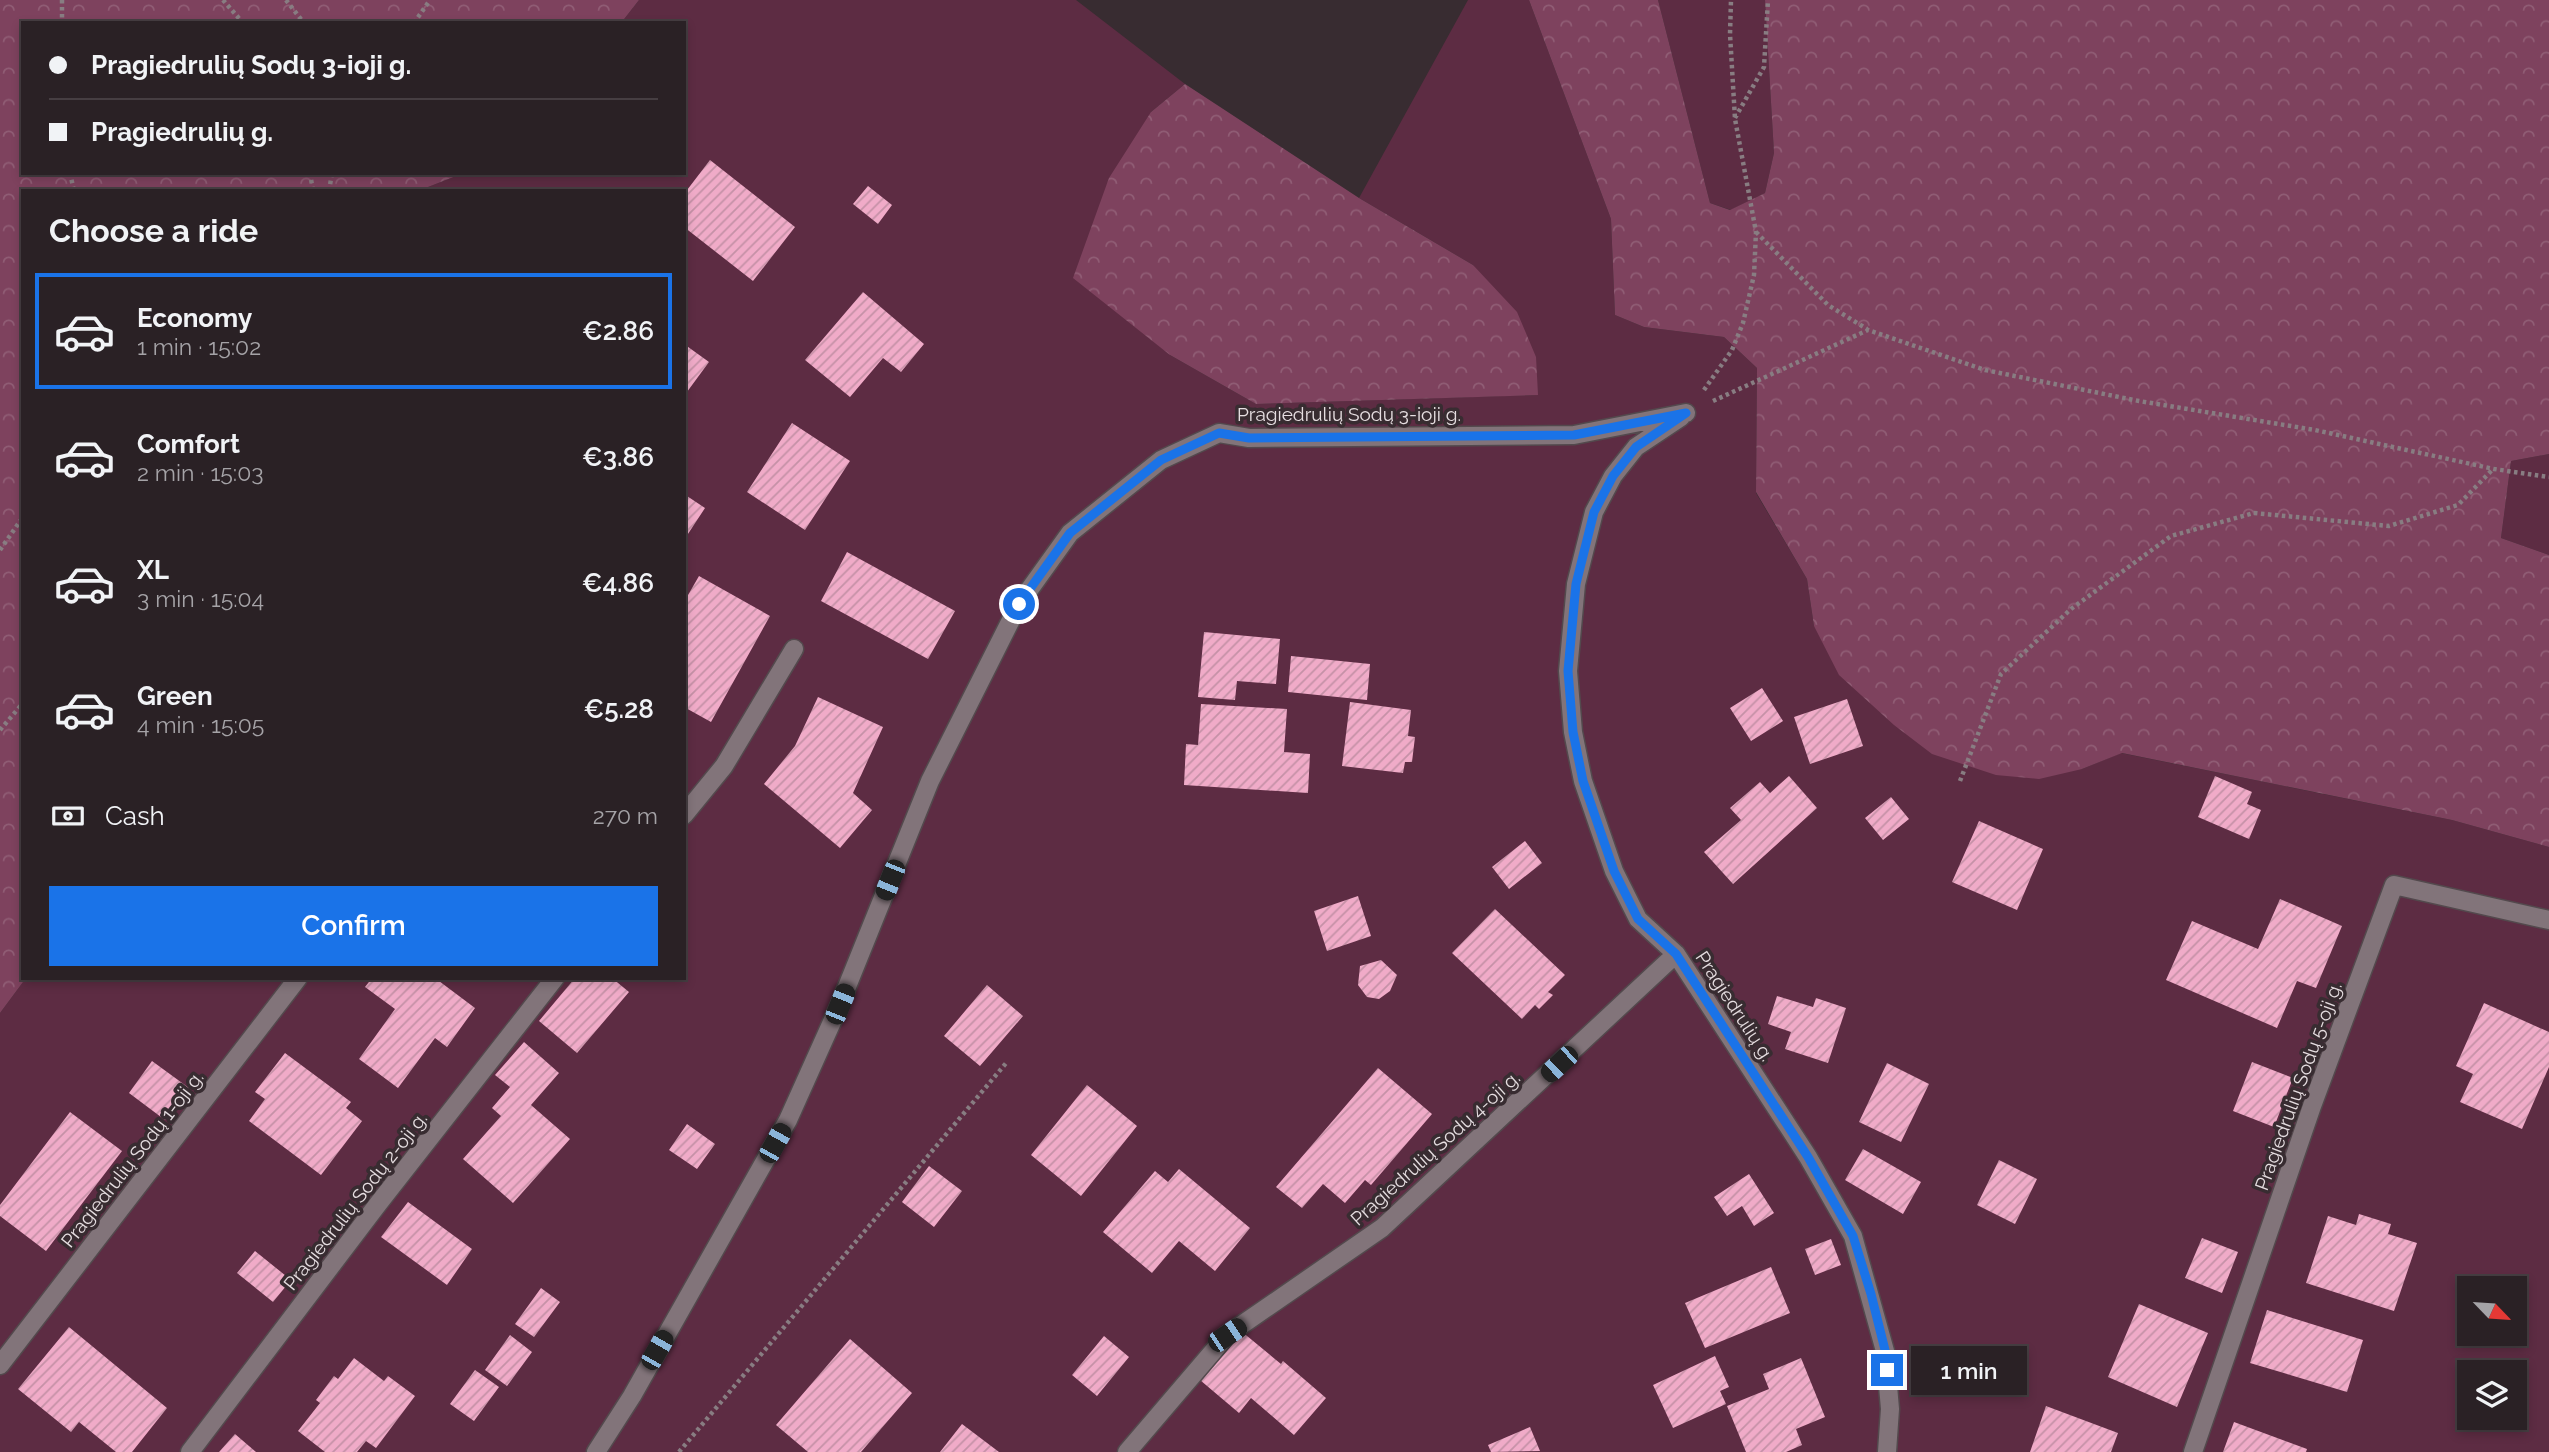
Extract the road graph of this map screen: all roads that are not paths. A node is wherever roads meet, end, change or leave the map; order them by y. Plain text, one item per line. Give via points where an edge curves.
1 (1686, 413) joint
2 (794, 649) dead end
3 (686, 813) edge
4 (2549, 920) edge
5 (1676, 954) junction
6 (296, 980) edge
7 (553, 980) edge
8 (0, 1365) edge
9 (190, 1452) edge
10 (596, 1452) edge
11 (1127, 1452) edge
12 (1886, 1452) edge
13 (2193, 1452) edge

1 - 5 street, Pragiedrulių g. via 1636,447 1613,476 1594,512 1576,584 1568,671 1583,781 1614,871 1638,919
1 - 10 street, Pragiedrulių Sodų 3-ioji g. via 1574,435 1249,438 1219,433 1161,460 1070,533 1019,604 930,781 788,1120
2 - 3 street via 724,766
4 - 13 street, Pragiedrulių Sodų 5-oji g. via 2394,886 2312,1106
5 - 11 street, Pragiedrulių Sodų 4-oji g. via 1382,1228 1227,1335
5 - 12 street, Pragiedrulių g. via 1808,1157 1853,1236 1885,1350 1890,1409
6 - 8 street, Pragiedrulių Sodų 1-oji g.
7 - 9 street, Pragiedrulių Sodų 2-oji g.

